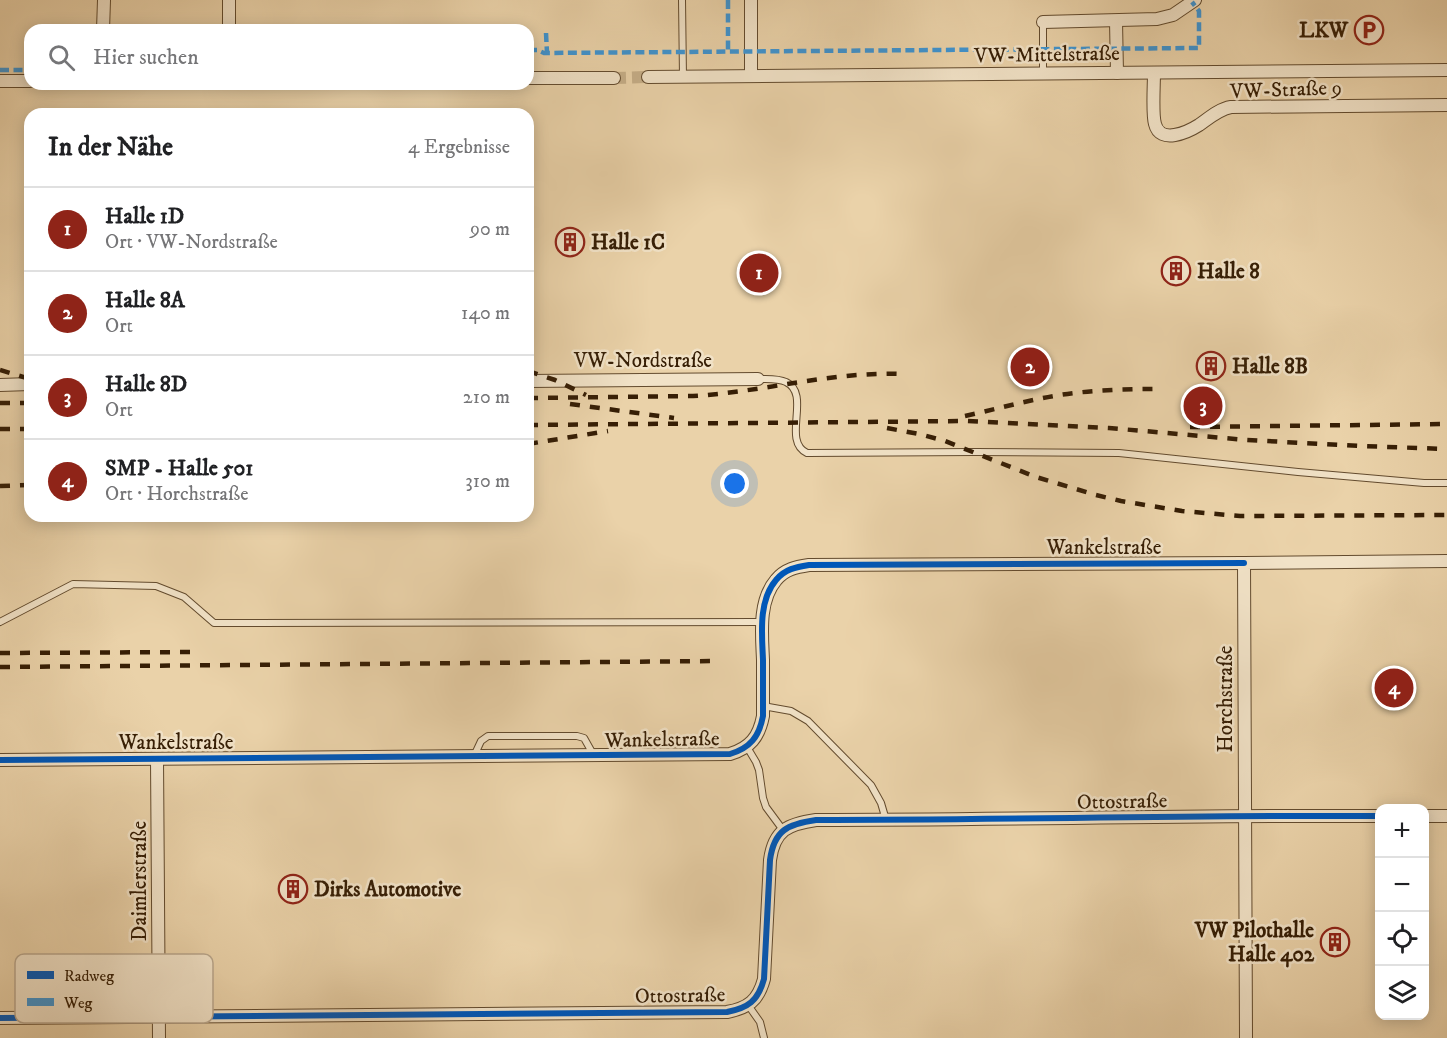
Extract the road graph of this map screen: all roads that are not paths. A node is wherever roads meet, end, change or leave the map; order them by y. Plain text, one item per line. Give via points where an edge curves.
1 (104, 0) edge
2 (229, 0) edge
3 (682, 0) edge
4 (751, 0) edge
5 (1195, 0) edge
6 (1116, 21) junction
7 (1043, 22) joint
8 (104, 24) edge
9 (229, 24) edge
10 (1447, 70) edge
11 (1117, 73) junction
12 (1154, 73) junction
13 (1043, 74) junction
14 (751, 76) junction
15 (648, 77) tunnel mouth
16 (683, 77) junction
17 (534, 78) edge
18 (614, 78) tunnel mouth
19 (0, 81) edge
20 (24, 81) edge
21 (1447, 105) edge
22 (758, 379) joint
23 (534, 381) edge
24 (24, 384) edge
25 (0, 385) edge
26 (1447, 483) edge
27 (1447, 561) edge
28 (1244, 563) junction
29 (0, 622) edge
30 (762, 622) junction
31 (763, 706) junction
32 (747, 747) junction
33 (594, 756) junction
34 (474, 757) junction
35 (157, 759) junction
36 (0, 760) edge
37 (1244, 816) junction
38 (1375, 816) edge
39 (1429, 816) edge
40 (1447, 816) edge
41 (886, 820) junction
42 (783, 830) junction
43 (159, 954) edge
44 (748, 1005) junction
45 (213, 1017) edge
46 (0, 1018) edge
47 (15, 1018) edge
48 (764, 1038) edge
49 (1246, 1038) edge

1 - 8 street
2 - 9 street
3 - 16 lane
4 - 14 street
5 - 6 street via 1165,18
6 - 7 street
6 - 11 street
7 - 13 lane
10 - 12 street, VW-Mittelstraße
11 - 12 street, VW-Mittelstraße
11 - 13 street, VW-Mittelstraße
12 - 21 street, VW-Straße 9 via 1155,124 1160,132 1171,136 1232,107
13 - 14 street, VW-Mittelstraße
14 - 16 street, VW-Mittelstraße
15 - 16 street, VW-Mittelstraße
17 - 18 street
19 - 20 street
22 - 23 street, VW-Nordstraße
22 - 26 lane via 785,381 794,389 796,441 807,453 1119,453
24 - 25 street
27 - 28 street
28 - 30 street, Wankelstraße via 809,565 795,567 775,580 765,602
28 - 37 street, Horchstraße
29 - 30 lane via 73,584 156,586 184,597 214,622
30 - 31 street, Wankelstraße
31 - 32 street, Wankelstraße via 758,734
31 - 41 lane via 791,711 808,721 871,785
32 - 33 street, Wankelstraße via 720,755
32 - 42 lane via 759,770 766,807
33 - 34 street, Wankelstraße
33 - 34 lane via 584,738 578,736 488,736 481,741
34 - 35 street, Wankelstraße
35 - 36 street, Wankelstraße
35 - 43 street, Daimlerstraße
37 - 38 street, Ottostraße
37 - 41 street, Ottostraße
37 - 49 street, Horchstraße
39 - 40 street
41 - 42 street, Ottostraße via 816,820
42 - 44 street, Ottostraße via 776,838 770,860 764,980 756,999
44 - 45 street, Ottostraße via 727,1012
44 - 48 lane via 760,1022
46 - 47 street, Ottostraße

